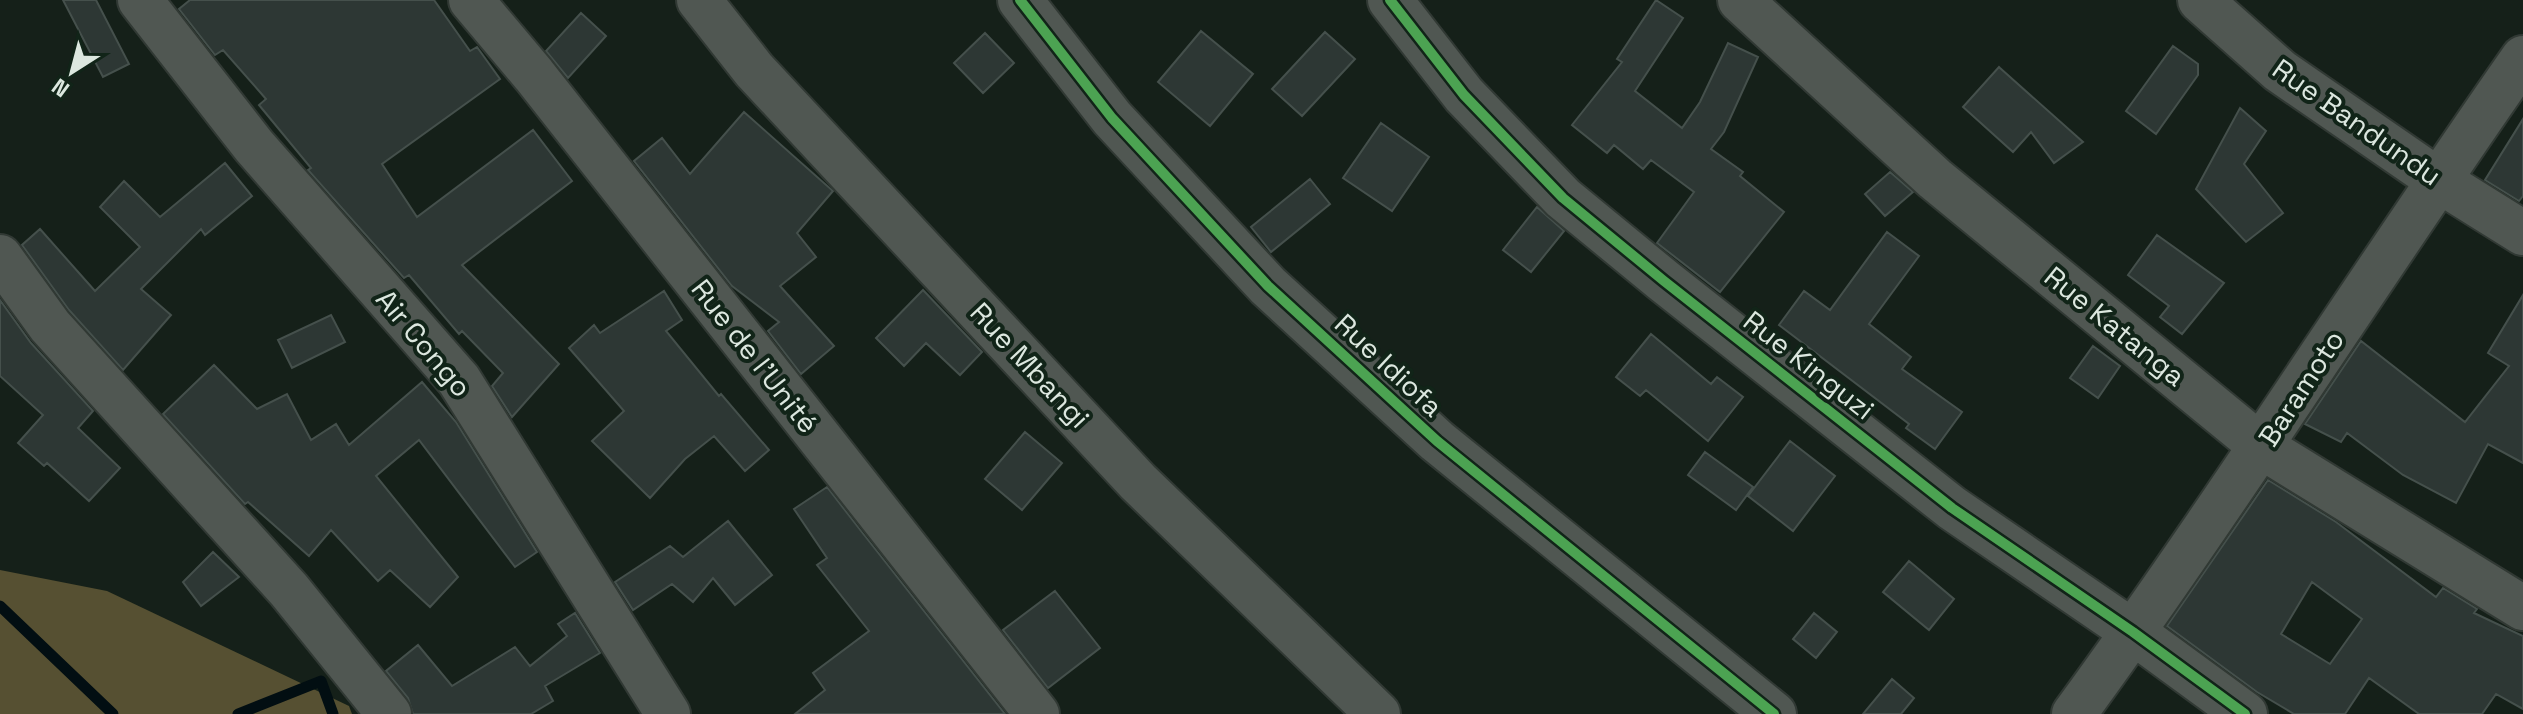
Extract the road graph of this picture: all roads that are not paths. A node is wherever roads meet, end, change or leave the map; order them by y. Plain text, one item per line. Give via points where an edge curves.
1 (140, 0) edge
2 (471, 0) edge
3 (699, 0) edge
4 (1020, 0) edge
5 (1390, 0) edge
6 (1740, 0) edge
7 (2200, 0) edge
8 (2523, 58) edge
9 (2438, 180) junction
10 (2523, 233) edge
11 (0, 257) edge
12 (2262, 447) junction
13 (2523, 608) edge
14 (2133, 632) junction
15 (389, 714) edge
16 (668, 714) edge
17 (1037, 714) edge
18 (1378, 714) edge
19 (1774, 714) edge
20 (2074, 714) edge
21 (2245, 714) edge

1 - 16 street, Air Congo via 254,146 459,380
2 - 17 street, Rue de l'Unité
3 - 18 street, Rue Mbangi via 754,70 1138,482
4 - 19 street, Rue Idiofa via 1112,118 1268,286 1437,441
5 - 14 street, Rue Kinguzi via 1464,95 1563,198 1952,508
6 - 12 street, Rue Katanga via 1935,179
7 - 9 street, Rue Bandundu via 2280,71
8 - 9 street, Baramoto
9 - 10 street, Rue Bandundu
9 - 12 street, Baramoto
11 - 15 street via 50,326 289,590
12 - 13 street, Rue Katanga
12 - 14 street, Baramoto
14 - 20 street, Baramoto
14 - 21 street, Rue Kinguzi

